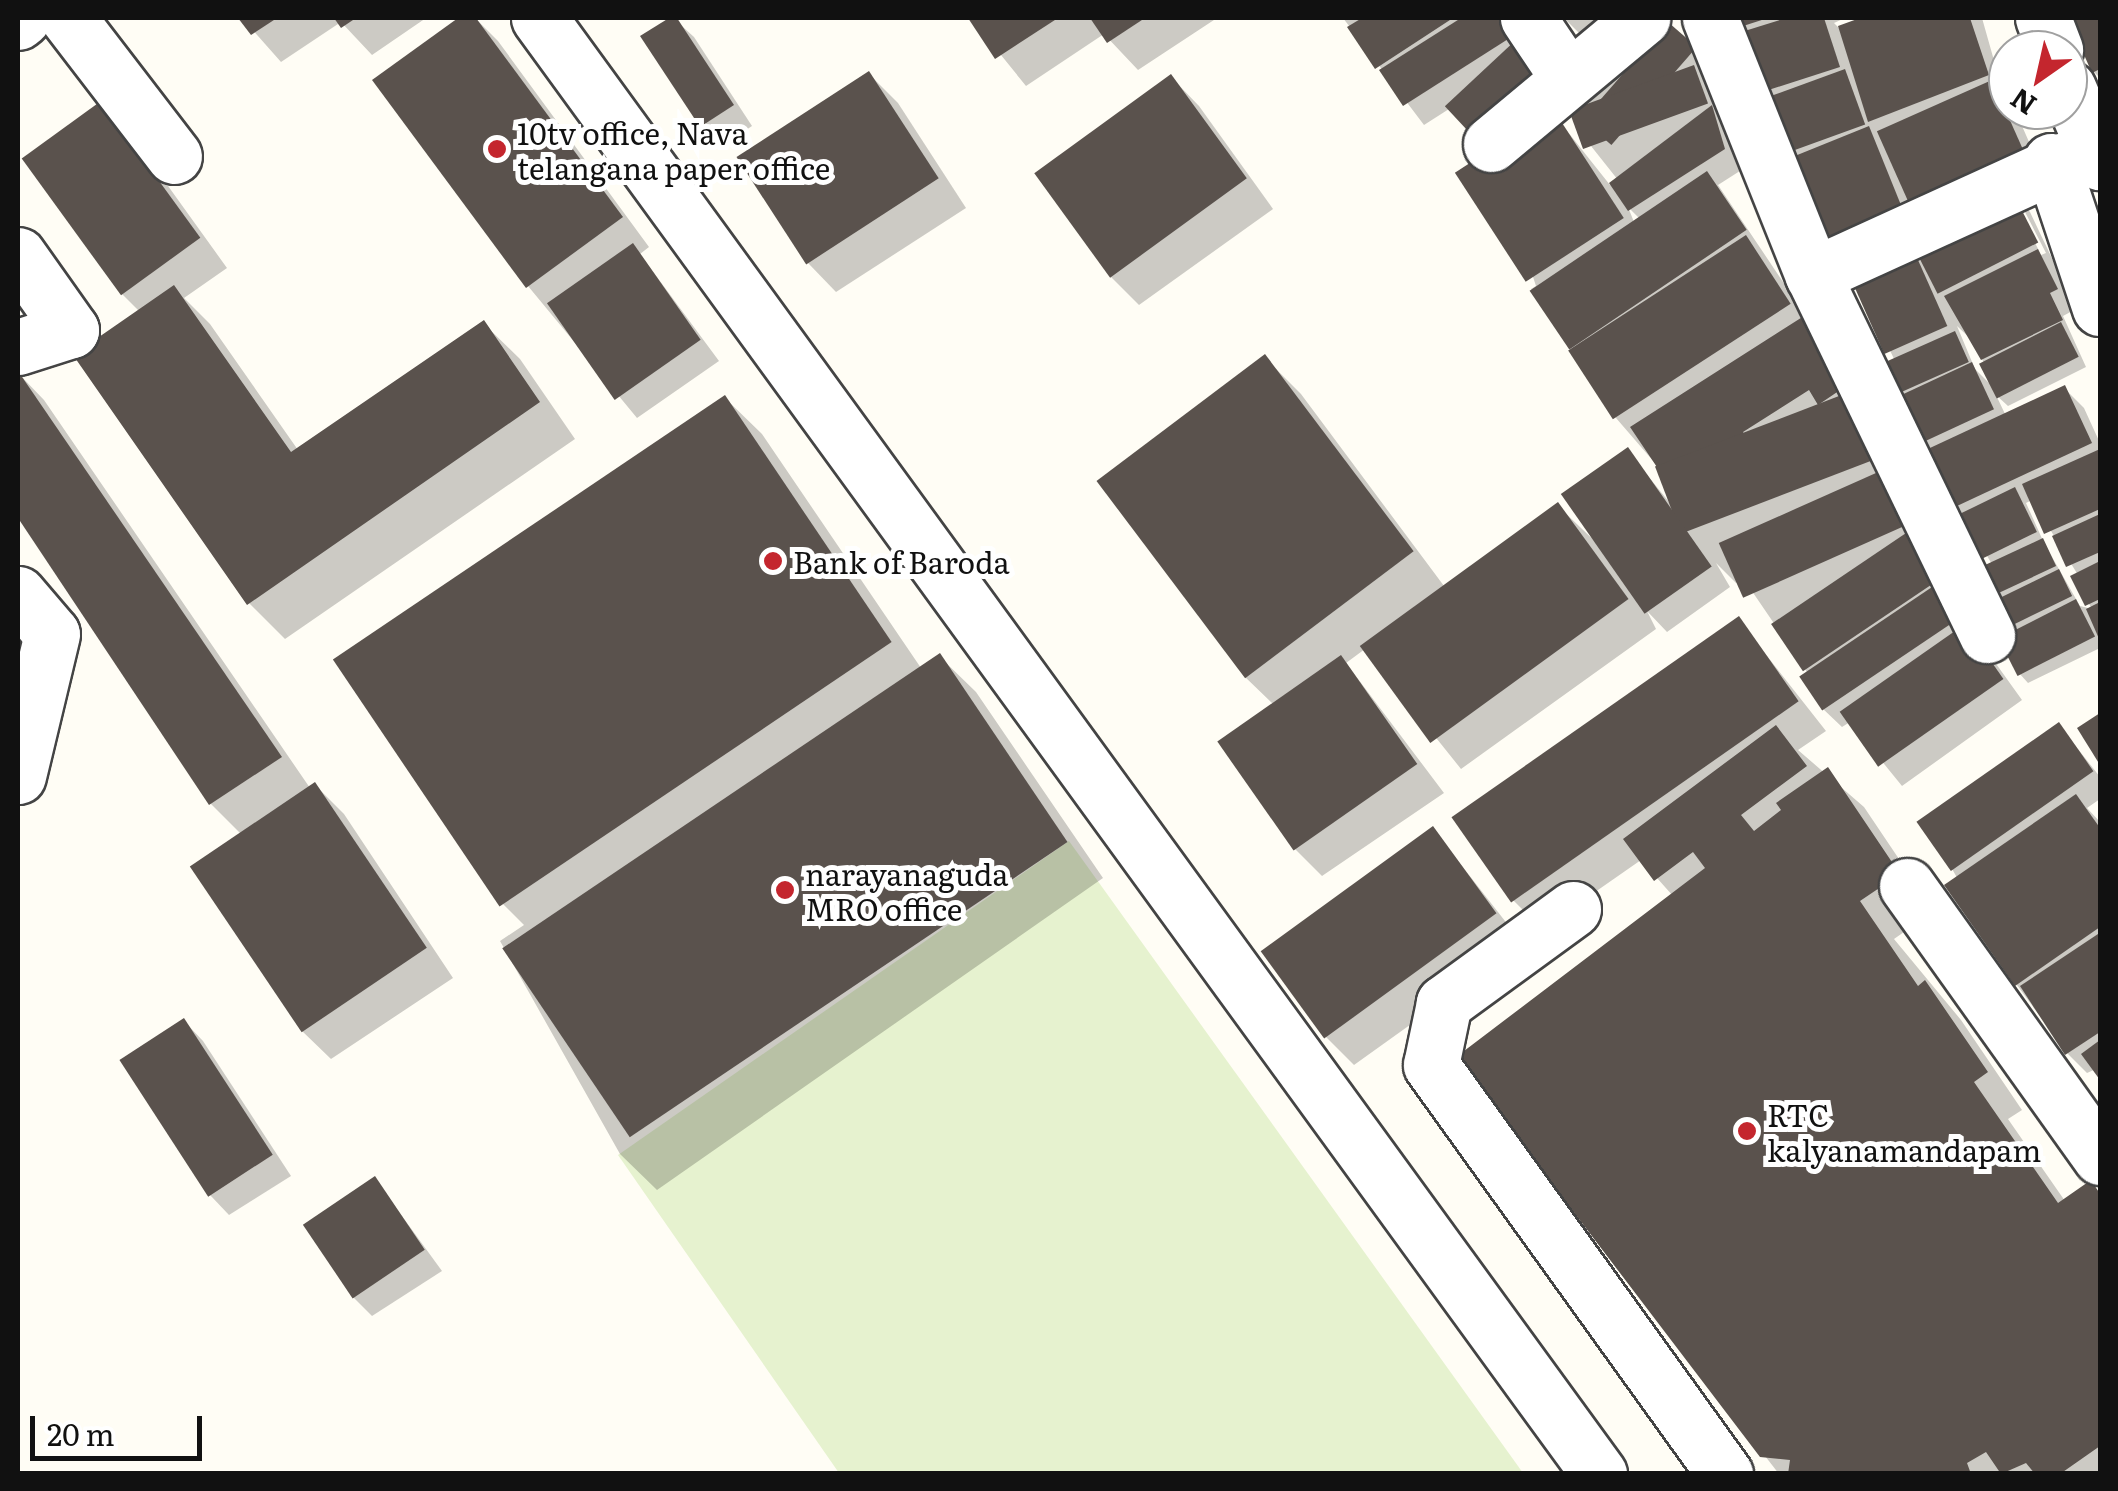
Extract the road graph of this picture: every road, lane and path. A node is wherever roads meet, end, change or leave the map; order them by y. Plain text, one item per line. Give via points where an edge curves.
1 (68, 18) edge
2 (539, 18) edge
3 (1528, 18) edge
4 (1642, 18) edge
5 (1710, 18) edge
6 (1567, 76) junction
7 (2077, 130) edge
8 (1491, 144) dead end
9 (174, 156) dead end
10 (2082, 157) edge
11 (18, 255) edge
12 (1813, 275) junction
13 (2100, 308) edge
14 (18, 347) edge
15 (18, 594) edge
16 (1987, 635) dead end
17 (18, 776) edge
18 (1907, 886) dead end
19 (1574, 909) dead end
20 (2100, 1156) edge
21 (1599, 1474) edge
22 (1725, 1474) edge

1 - 9 street
2 - 21 street
3 - 6 street
4 - 6 street
5 - 12 street
6 - 8 street
7 - 10 street
10 - 12 street
10 - 13 street
11 - 14 street via 71,330
12 - 16 street
15 - 17 street via 52,634
18 - 20 street
19 - 22 street via 1444,1003 1431,1065

